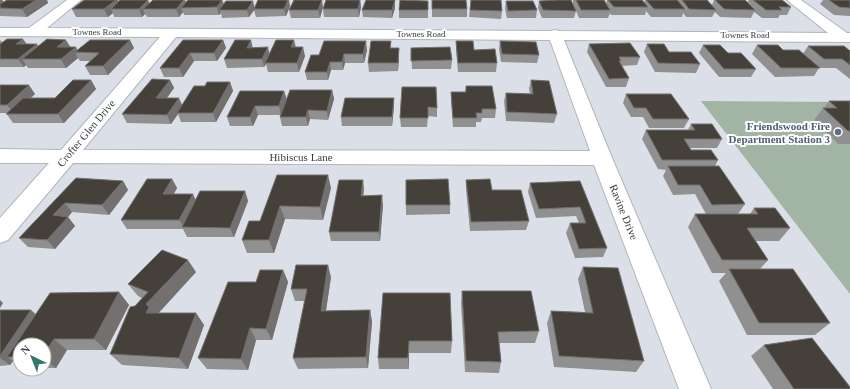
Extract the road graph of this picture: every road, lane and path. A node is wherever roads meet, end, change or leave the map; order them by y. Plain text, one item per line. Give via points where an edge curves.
1 (75, 0) edge
2 (793, 0) edge
3 (0, 32) edge
4 (32, 32) junction
5 (172, 33) junction
6 (555, 34) junction
7 (848, 37) edge
8 (0, 156) edge
9 (67, 156) junction
10 (602, 158) junction
11 (0, 234) edge
12 (695, 389) edge

1 - 4 street
2 - 7 street
3 - 4 street, Townes Road
4 - 5 street, Townes Road
5 - 6 street, Townes Road
5 - 9 street, Crofter Glen Drive
6 - 7 street, Townes Road
6 - 10 street, Ravine Drive
8 - 9 street, Hibiscus Lane
9 - 10 street, Hibiscus Lane
9 - 11 street, Crofter Glen Drive
10 - 12 street, Ravine Drive

